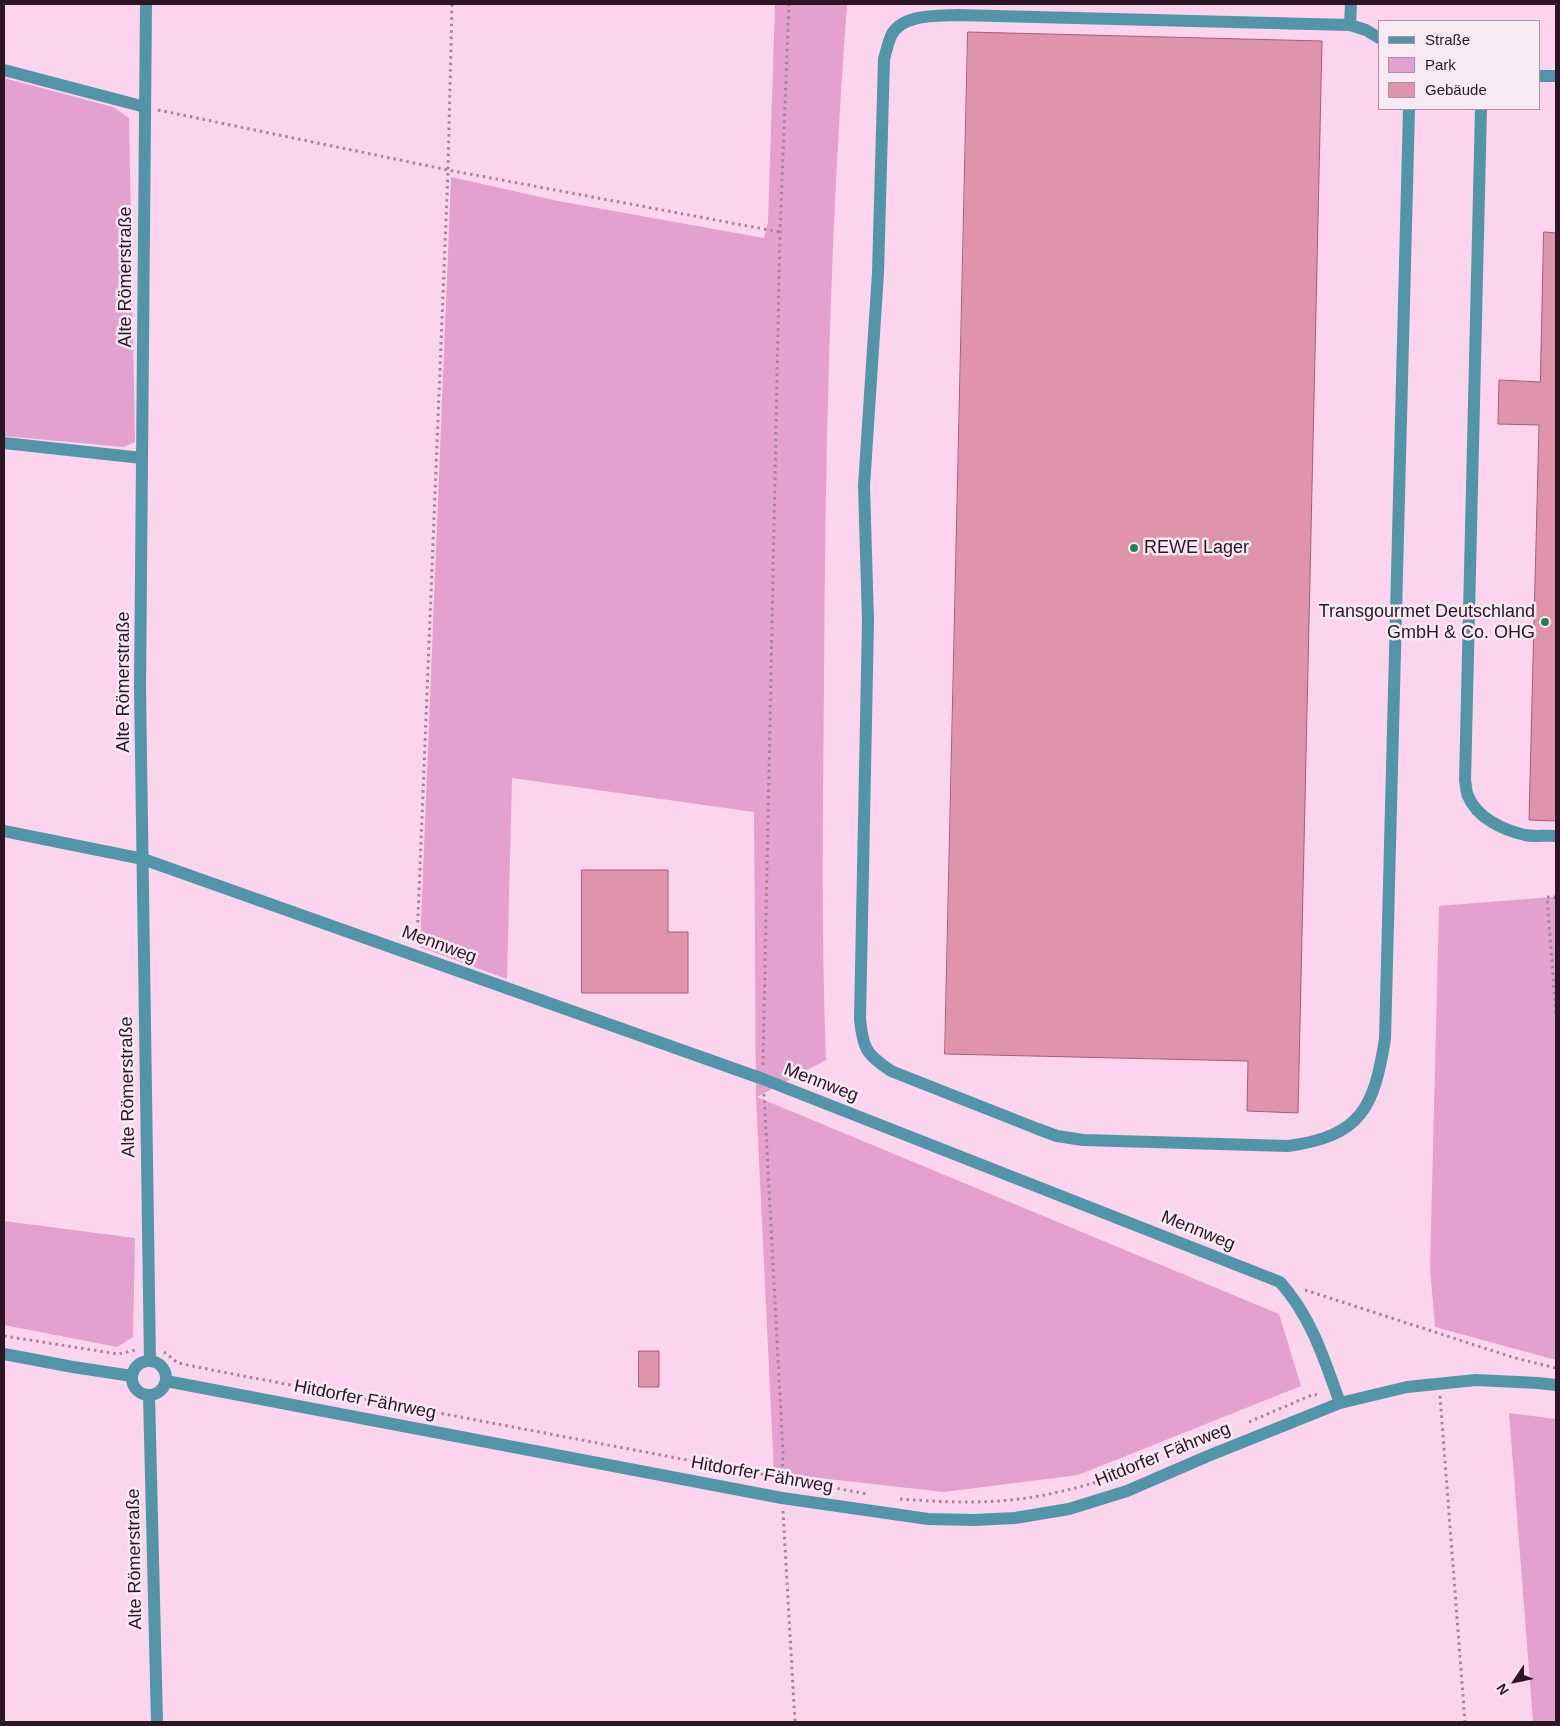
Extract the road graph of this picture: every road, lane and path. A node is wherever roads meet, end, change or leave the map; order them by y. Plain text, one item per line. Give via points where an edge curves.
1 (146, 4) edge
2 (452, 4) edge
3 (788, 4) edge
4 (1351, 4) edge
5 (1350, 25) junction
6 (1378, 37) edge
7 (4, 70) edge
8 (1540, 76) edge
9 (1556, 76) edge
10 (145, 107) junction
11 (1409, 110) edge
12 (1481, 110) edge
13 (448, 170) junction
14 (780, 232) junction
15 (4, 443) edge
16 (142, 458) junction
17 (4, 831) edge
18 (1556, 836) edge
19 (143, 859) junction
20 (1556, 896) edge
21 (416, 956) junction
22 (1556, 1015) edge
23 (763, 1079) junction
24 (1280, 1282) junction
25 (4, 1336) edge
26 (149, 1347) junction
27 (4, 1354) edge
28 (150, 1361) junction
29 (1556, 1368) edge
30 (132, 1376) junction
31 (166, 1380) junction
32 (1440, 1383) junction
33 (1556, 1386) edge
34 (149, 1395) junction
35 (1340, 1403) junction
36 (1241, 1426) dead end
37 (1150, 1464) dead end
38 (780, 1477) junction
39 (875, 1495) dead end
40 (782, 1498) junction
41 (893, 1498) dead end
42 (156, 1722) edge
43 (795, 1722) edge
44 (1465, 1722) edge

1 - 10 street, Alte Römerstraße
2 - 13 path
3 - 14 path
4 - 5 street
5 - 6 street
5 - 11 street via 956,15 911,20 897,26 891,36 884,60 878,273 864,486 868,621 860,1019 862,1042 868,1052 891,1071 1057,1136 1082,1140 1288,1146 1312,1142 1345,1129 1371,1098 1385,1039
7 - 10 street
8 - 9 street
10 - 13 path
10 - 16 street, Alte Römerstraße
12 - 18 street via 1465,780 1468,796 1475,807 1500,827 1525,835
13 - 14 path
13 - 21 path
14 - 23 path
15 - 16 street
16 - 19 street, Alte Römerstraße via 140,688
17 - 19 street, Mennweg
19 - 21 street, Mennweg
19 - 26 street, Alte Römerstraße
20 - 22 path via 1547,897
21 - 23 street, Mennweg
23 - 24 street, Mennweg
23 - 38 path via 783,1453
24 - 29 path via 1515,1358
24 - 35 street, Mennweg via 1294,1298 1315,1335
25 - 26 path via 118,1354
26 - 28 street, Alte Römerstraße
26 - 38 path via 178,1362 217,1371
27 - 30 street
28 - 30 street via 138,1364
28 - 31 street via 162,1366
30 - 34 street via 136,1389
31 - 34 street via 160,1392
31 - 40 street, Hitdorfer Fährweg
32 - 33 street via 1476,1380
32 - 35 street via 1407,1386
32 - 44 path
34 - 42 street, Alte Römerstraße
35 - 36 path via 1314,1394
35 - 40 street, Hitdorfer Fährweg via 1127,1491 1069,1509 1016,1518 928,1519
37 - 41 path via 1077,1488 1020,1499 978,1502
38 - 39 path
38 - 40 path
40 - 43 path

